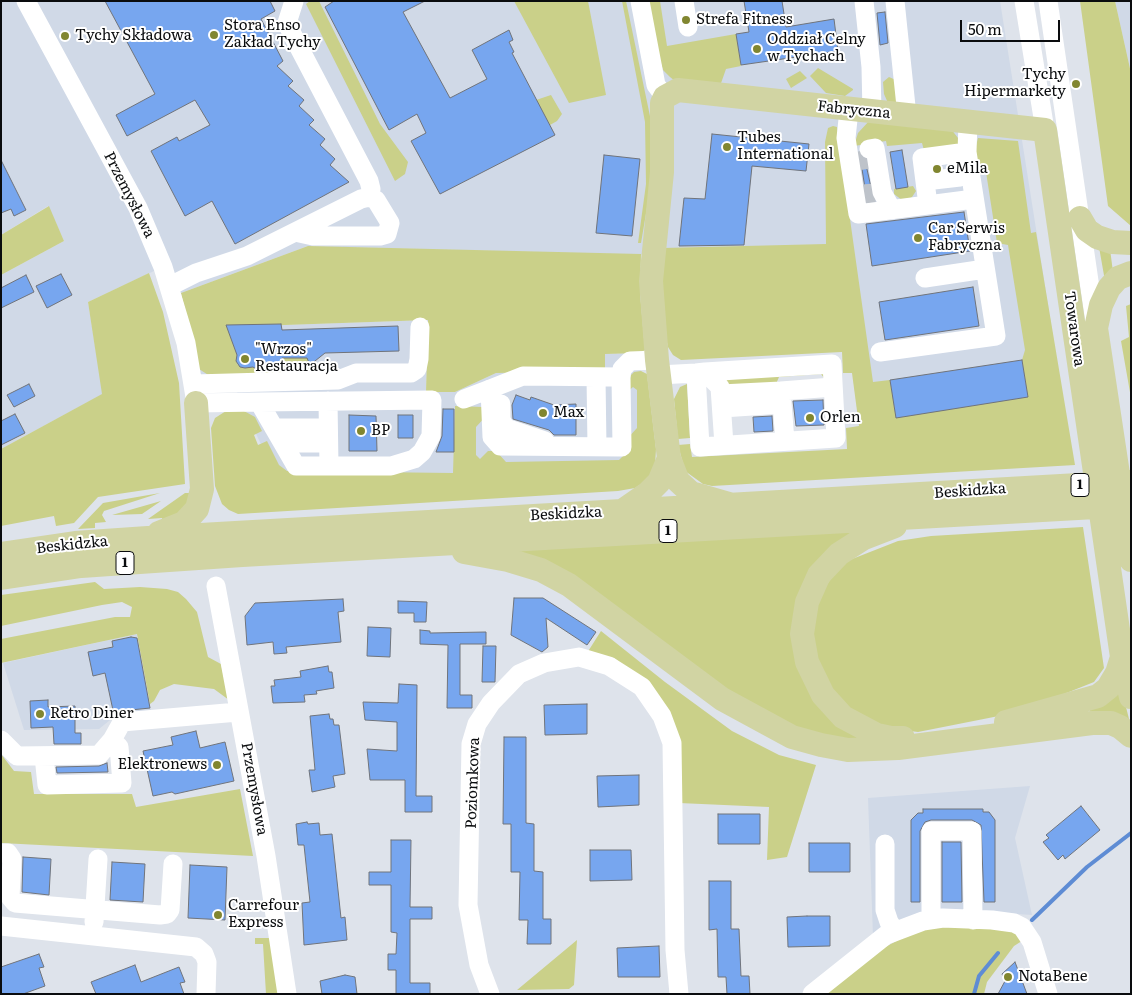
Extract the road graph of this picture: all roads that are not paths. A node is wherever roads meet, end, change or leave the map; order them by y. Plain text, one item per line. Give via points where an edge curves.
1 (26, 1) edge
2 (294, 1) edge
3 (640, 1) edge
4 (684, 1) edge
5 (1024, 1) edge
6 (1048, 1) edge
7 (895, 2) edge
8 (860, 4) edge
9 (688, 27) dead end
10 (902, 66) junction
11 (871, 67) junction
12 (665, 97) junction
13 (861, 111) junction
14 (907, 116) junction
15 (968, 122) junction
16 (1045, 130) junction
17 (962, 152) junction
18 (865, 173) junction
19 (369, 197) junction
20 (974, 199) junction
21 (928, 205) junction
22 (892, 210) junction
23 (1080, 218) junction
24 (295, 232) junction
25 (1131, 243) edge
26 (985, 269) junction
27 (1131, 273) edge
28 (925, 278) dead end
29 (170, 286) junction
30 (420, 327) dead end
31 (1096, 328) junction
32 (880, 352) dead end
33 (658, 368) junction
34 (701, 372) junction
35 (596, 377) junction
36 (621, 377) junction
37 (548, 378) junction
38 (833, 387) junction
39 (195, 393) junction
40 (491, 397) junction
41 (432, 400) junction
42 (783, 416) junction
43 (722, 420) junction
44 (274, 429) junction
45 (328, 435) junction
46 (545, 444) junction
47 (597, 447) junction
48 (669, 458) junction
49 (1131, 482) edge
50 (202, 489) junction
51 (729, 504) junction
52 (1131, 505) edge
53 (622, 511) junction
54 (915, 518) junction
55 (266, 530) junction
56 (148, 538) junction
57 (420, 545) junction
58 (1131, 560) edge
59 (3, 572) edge
60 (216, 586) dead end
61 (1122, 657) junction
62 (1131, 697) edge
63 (238, 712) junction
64 (1131, 736) edge
65 (1, 740) edge
66 (112, 740) junction
67 (44, 756) junction
68 (885, 844) dead end
69 (1, 853) edge
70 (98, 859) dead end
71 (173, 864) dead end
72 (6, 886) edge
73 (95, 910) junction
74 (931, 920) junction
75 (973, 920) junction
76 (1, 926) edge
77 (896, 931) junction
78 (93, 936) junction
79 (206, 994) edge
80 (287, 994) edge
81 (490, 994) edge
82 (679, 994) edge
83 (812, 994) edge
84 (1048, 994) edge

1 - 29 street, Przemysłowa via 138,208
2 - 19 street via 287,23 290,32 369,181
3 - 12 street via 656,85
4 - 9 street
5 - 16 street, Towarowa
6 - 23 street
7 - 8 street
7 - 10 street
8 - 11 street
10 - 11 street
10 - 14 street
11 - 13 street
12 - 13 main road, Fabryczna via 678,90
12 - 33 main road via 662,103 662,172 651,281
13 - 14 main road, Fabryczna
13 - 18 street via 846,138
14 - 15 main road, Fabryczna
15 - 16 main road, Fabryczna
15 - 17 street
16 - 61 main road, Towarowa
17 - 20 street
17 - 21 street via 960,177 925,182
18 - 22 street
18 - 22 street via 858,214
19 - 24 street
19 - 24 street via 376,200 390,223 387,234 313,236
20 - 21 street
20 - 26 street
21 - 22 street
23 - 25 main road via 1087,230 1097,237
23 - 31 street
24 - 29 street via 247,256 196,273
26 - 28 street
26 - 32 street via 996,336
27 - 31 main road via 1118,278 1109,288
29 - 39 street, Przemysłowa via 186,343
30 - 39 street via 419,359 417,369 411,373 356,373 338,380
31 - 58 main road
33 - 34 street
33 - 36 street via 630,361 622,369
33 - 48 main road
34 - 38 street via 832,364
34 - 43 street via 720,387
34 - 43 street via 700,447
35 - 36 street
35 - 37 street
35 - 47 street
36 - 47 street via 622,447
37 - 40 street via 523,376
37 - 46 street via 507,387 500,400 501,420 506,428
38 - 42 street
38 - 42 street via 836,438
39 - 44 street
39 - 50 main road
40 - 41 street
40 - 46 street via 492,436 496,443 505,447
41 - 45 street
41 - 45 street via 431,436 422,452 391,466
42 - 43 street
42 - 43 street
42 - 43 street
44 - 45 street
44 - 45 street
44 - 45 street via 296,466
46 - 47 street via 591,441
48 - 51 main road via 678,481 691,494
48 - 53 main road via 659,482
49 - 51 main road, Beskidzka / 1
50 - 55 main road via 217,516 234,524
50 - 56 main road via 197,509 184,523
51 - 53 main road, Beskidzka / 1
52 - 54 main road, Beskidzka / 1
53 - 55 main road, Beskidzka / 1
54 - 57 main road, Beskidzka / 1
54 - 61 main road via 864,538 838,554 819,575 807,602 802,634 807,662 823,695 843,717 877,735 891,738 972,729 1098,696 1108,688
55 - 56 main road, Beskidzka / 1
56 - 59 main road, Beskidzka / 1 via 75,543
57 - 59 main road, Beskidzka / 1
57 - 64 main road via 508,560 541,570 569,585 722,699 792,737 820,745 848,750 898,748 1092,723 1111,723
60 - 63 street, Przemysłowa
61 - 62 main road, Towarowa
63 - 66 street via 122,722
63 - 80 street, Przemysłowa via 266,856
65 - 67 street via 17,756
66 - 67 street via 99,755
66 - 67 street via 119,747 122,783 47,786
68 - 77 street via 885,910
69 - 72 street via 8,853 12,859
70 - 73 street
71 - 73 street via 170,910 167,914
72 - 73 street via 15,903
73 - 78 street
74 - 75 street
74 - 75 street via 931,831 972,831
74 - 77 street
75 - 84 street via 1022,926 1032,942
76 - 78 street
77 - 83 street via 886,935
78 - 79 street via 198,948 207,962
81 - 82 street, Poziomkowa via 479,965 468,906 471,744 476,724 491,702 519,674 544,663 579,657 610,666 642,687 662,716 672,744 675,950

